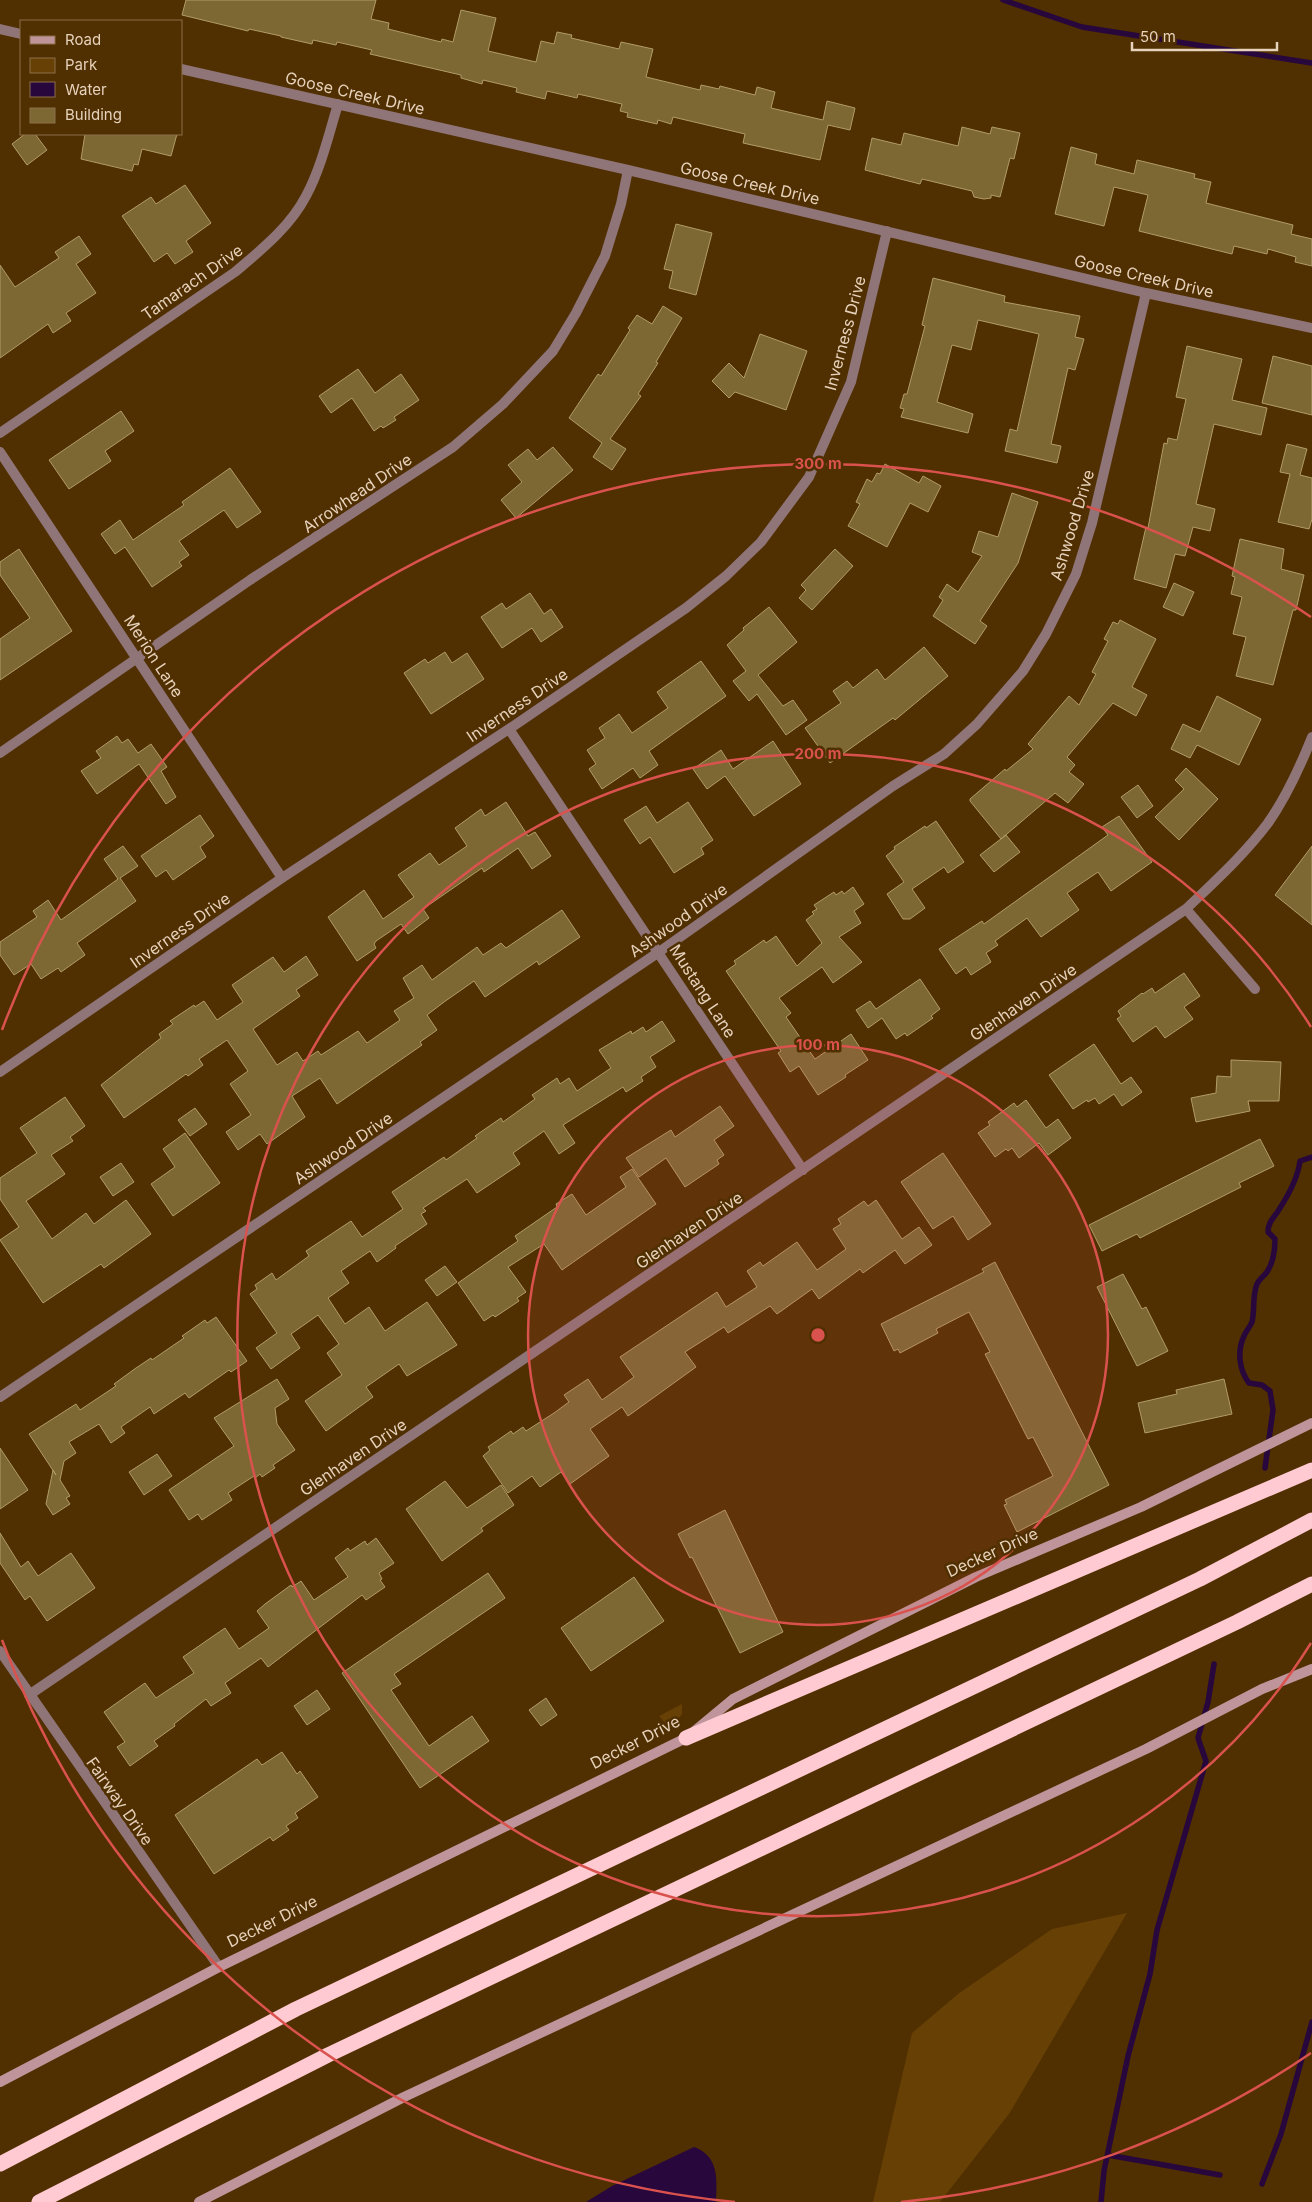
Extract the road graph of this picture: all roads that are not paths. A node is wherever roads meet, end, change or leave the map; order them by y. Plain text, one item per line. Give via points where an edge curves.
1 (0, 29) edge
2 (20, 34) edge
3 (182, 69) edge
4 (338, 104) junction
5 (628, 170) junction
6 (887, 231) junction
7 (1146, 293) junction
8 (1312, 328) edge
9 (0, 433) edge
10 (0, 452) edge
11 (138, 659) junction
12 (509, 729) junction
13 (1312, 737) edge
14 (0, 753) edge
15 (282, 878) junction
16 (1186, 909) junction
17 (659, 952) junction
18 (1255, 989) dead end
19 (0, 1072) edge
20 (803, 1170) junction
21 (0, 1397) edge
22 (1308, 1425) edge
23 (1312, 1470) edge
24 (1312, 1520) edge
25 (1312, 1584) edge
26 (0, 1651) edge
27 (1312, 1669) edge
28 (29, 1695) junction
29 (686, 1738) junction
30 (219, 1966) junction
31 (0, 2082) edge
32 (0, 2164) edge
33 (39, 2202) edge
34 (199, 2202) edge

1 - 2 street
3 - 4 street, Goose Creek Drive
4 - 5 street, Goose Creek Drive
4 - 9 street, Tamarach Drive via 307,196 291,219 258,253
5 - 6 street, Goose Creek Drive
5 - 11 street, Arrowhead Drive via 606,256 576,313 552,351 503,404 453,447 250,580
6 - 7 street, Goose Creek Drive
6 - 12 street, Inverness Drive via 851,382 809,477 761,542 686,608
7 - 8 street, Goose Creek Drive
7 - 17 street, Ashwood Drive via 1092,523 1076,574 1023,671 977,724 944,754 893,786
10 - 11 street, Merion Lane
11 - 14 street, Arrowhead Drive
11 - 15 street, Merion Lane
12 - 15 street, Inverness Drive
12 - 17 street, Mustang Lane
13 - 16 street, Glenhaven Drive via 1297,773 1268,822 1230,866
15 - 19 street, Inverness Drive
16 - 18 street
16 - 20 street, Glenhaven Drive
17 - 20 street, Mustang Lane
17 - 21 street, Ashwood Drive
20 - 28 street, Glenhaven Drive
22 - 29 main road, Decker Drive via 1141,1507 976,1577 759,1686 734,1699
23 - 29 highway
24 - 32 highway via 1200,1579 296,2009
25 - 33 highway via 337,2050
26 - 28 street, Fairway Drive
27 - 34 main road via 1262,1689 1146,1749 404,2097
28 - 30 street, Fairway Drive
29 - 30 main road, Decker Drive
30 - 31 main road, Decker Drive

